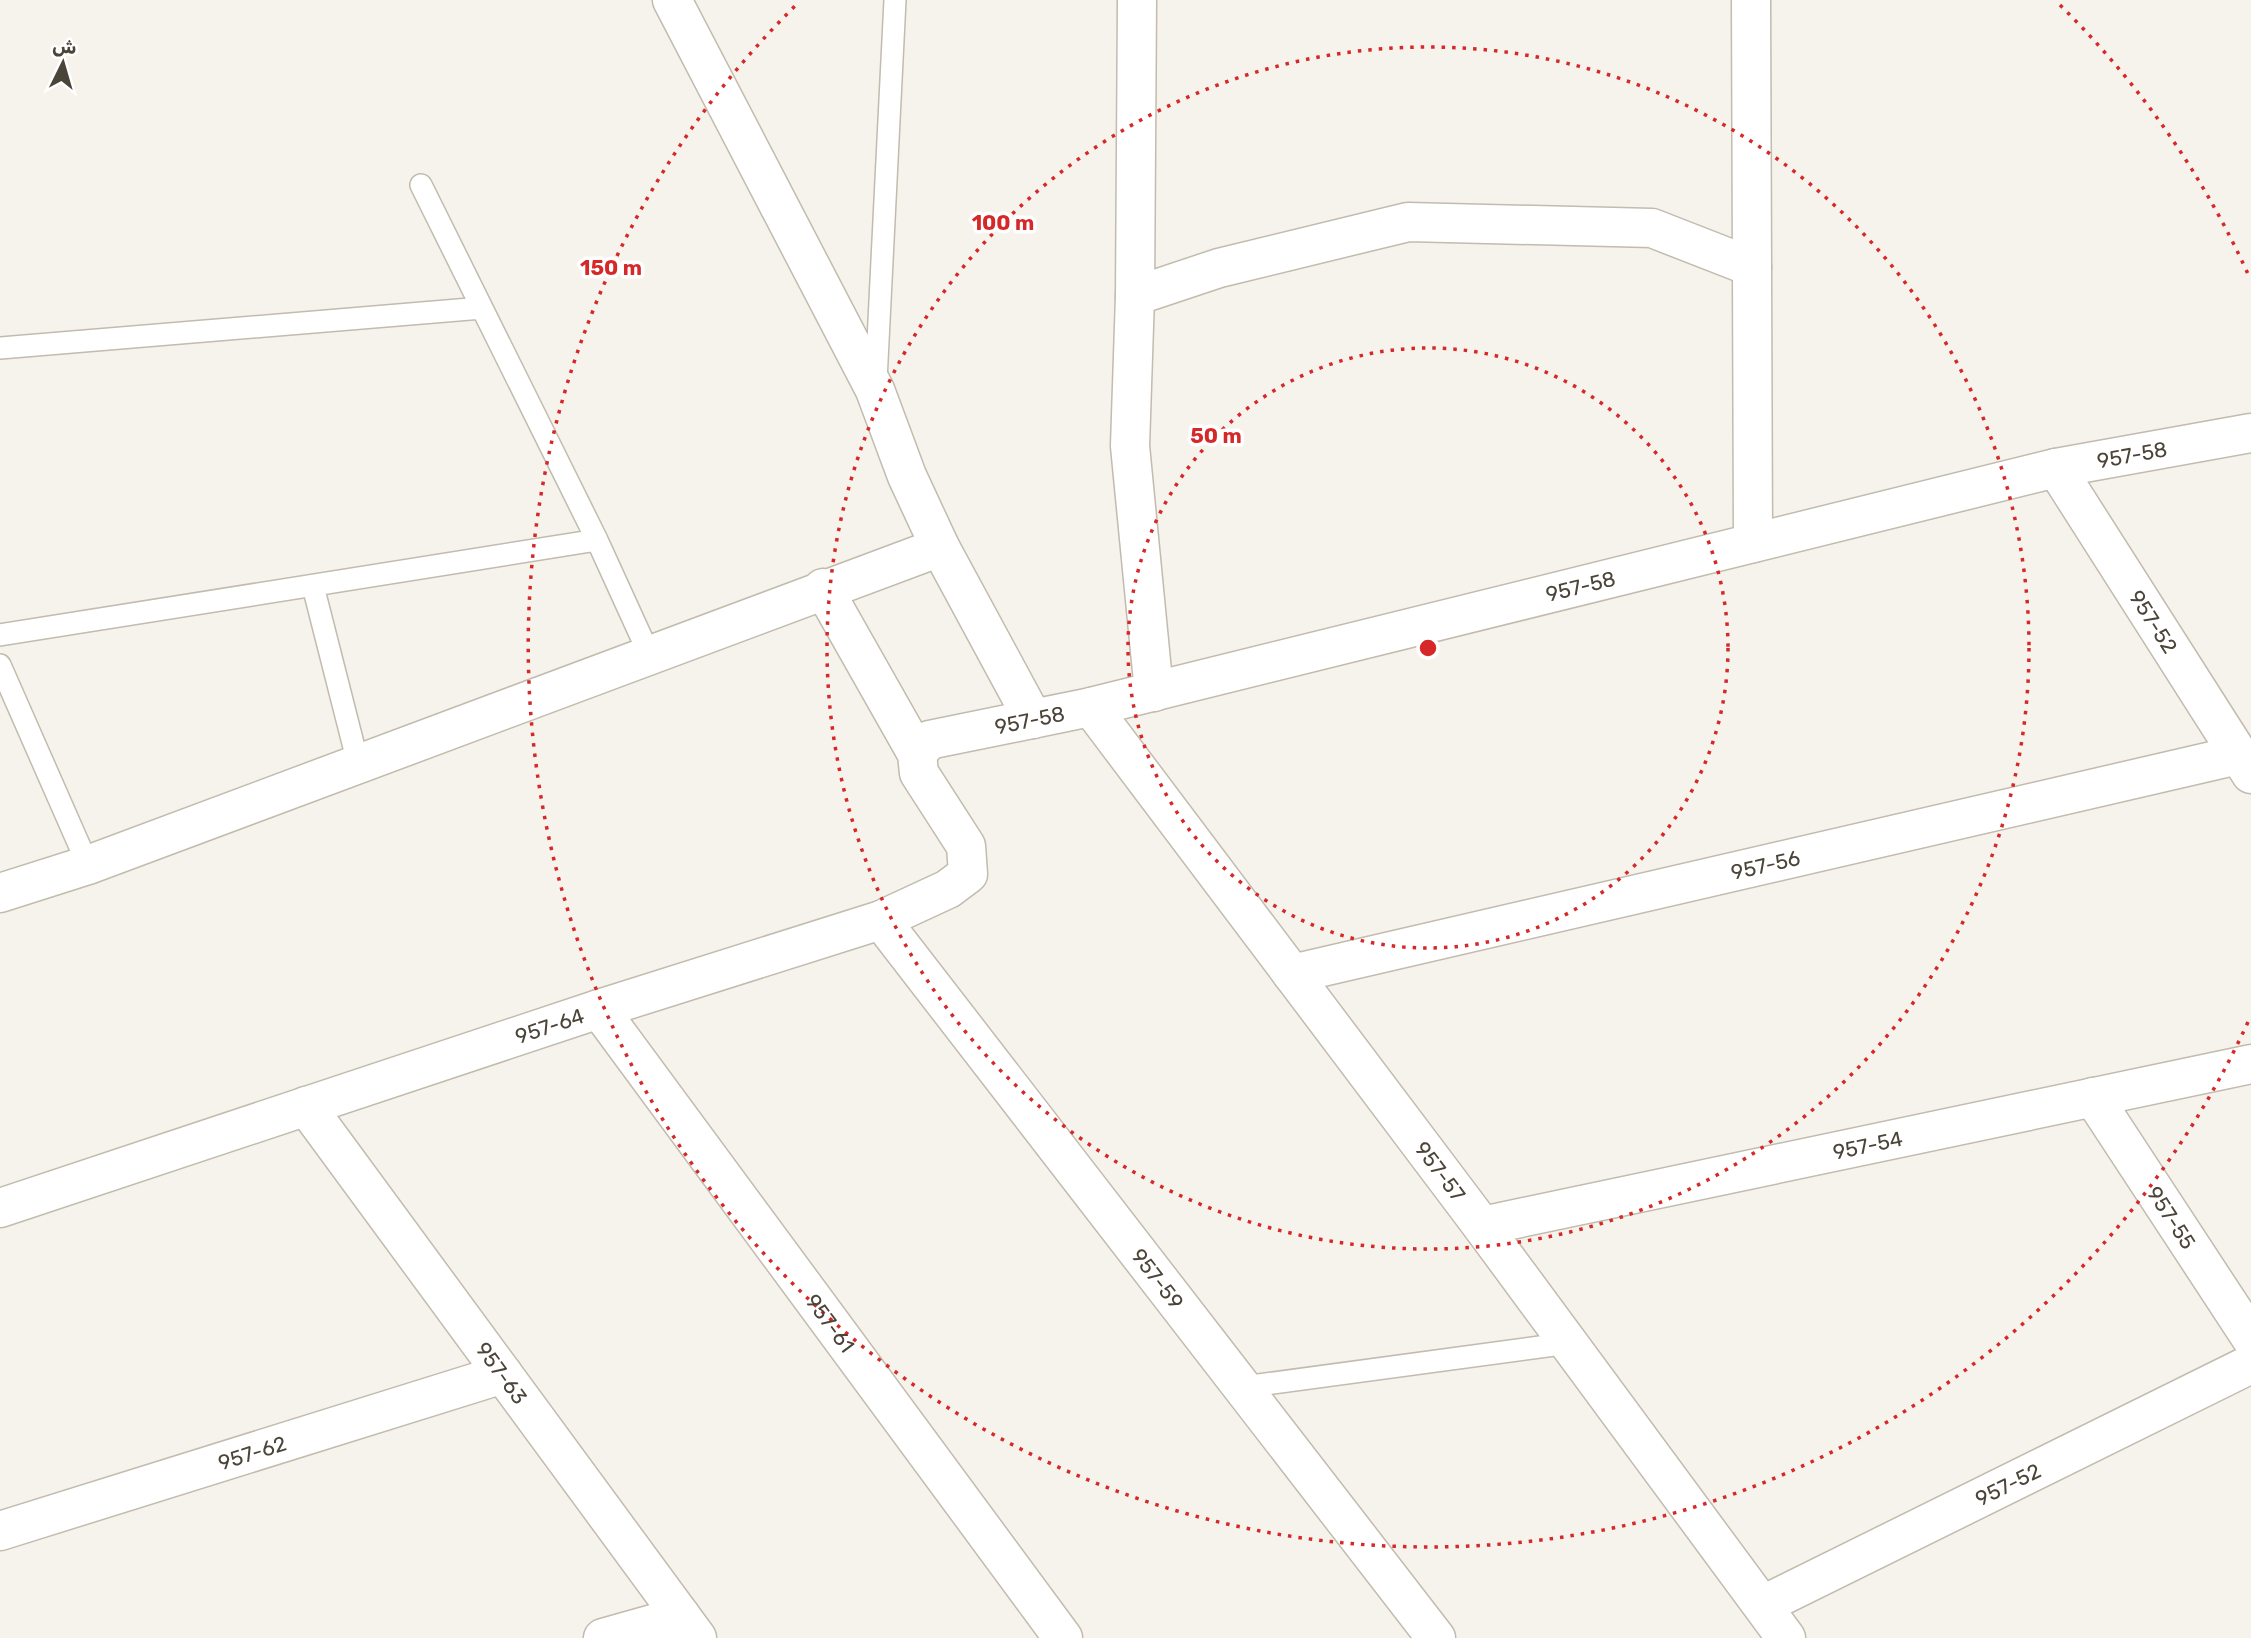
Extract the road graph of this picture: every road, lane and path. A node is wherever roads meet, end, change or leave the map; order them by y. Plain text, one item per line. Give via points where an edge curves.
1 (672, 0) edge
2 (895, 0) edge
3 (1137, 0) edge
4 (1751, 0) edge
5 (421, 186) dead end
6 (1752, 267) junction
7 (1135, 296) junction
8 (482, 308) junction
9 (0, 348) edge
10 (875, 390) junction
11 (2251, 432) edge
12 (2056, 468) junction
13 (597, 540) junction
14 (1753, 543) junction
15 (940, 547) junction
16 (313, 586) junction
17 (823, 588) junction
18 (0, 635) edge
19 (649, 654) junction
20 (0, 665) edge
21 (1154, 692) junction
22 (1091, 707) junction
23 (1032, 719) junction
24 (917, 754) junction
25 (358, 763) junction
26 (2245, 764) edge
27 (88, 865) junction
28 (0, 893) edge
29 (881, 920) junction
30 (1292, 974) junction
31 (599, 1009) junction
32 (2251, 1064) edge
33 (2093, 1097) junction
34 (306, 1106) junction
35 (0, 1208) edge
36 (1482, 1226) junction
37 (2251, 1338) edge
38 (1569, 1343) junction
39 (2251, 1364) edge
40 (503, 1374) junction
41 (1244, 1387) junction
42 (0, 1531) edge
43 (1763, 1605) junction
44 (689, 1627) edge
45 (603, 1638) edge
46 (1063, 1638) edge
47 (1436, 1638) edge
48 (1786, 1638) edge

1 - 10 street
2 - 10 lane
3 - 7 street
4 - 6 street
5 - 8 lane
6 - 7 street via 1652,228 1408,222 1219,268
6 - 14 street
7 - 21 street via 1130,446
8 - 9 lane
8 - 13 lane
10 - 15 street
11 - 12 street, 957-58
12 - 14 street, 957-58
12 - 26 street, 957-52
13 - 16 lane
13 - 19 lane
14 - 21 street, 957-58
15 - 17 street
15 - 23 street
16 - 18 lane
16 - 25 lane
17 - 19 street
17 - 24 street
19 - 25 street
20 - 27 lane
21 - 22 street, 957-58
22 - 23 street, 957-58
22 - 30 street, 957-57
23 - 24 street, 957-58 via 929,740
24 - 29 street, 957-64 via 919,773 966,846 968,874
25 - 27 street
26 - 30 street, 957-56
27 - 28 street
29 - 31 street, 957-64
29 - 41 street, 957-59
30 - 36 street, 957-57
31 - 34 street, 957-64
31 - 46 street, 957-61
32 - 33 street, 957-54
33 - 36 street, 957-54
33 - 37 street, 957-55
34 - 35 street, 957-64
34 - 40 street, 957-63
36 - 38 street, 957-57
38 - 41 lane
38 - 43 street, 957-57
39 - 43 street, 957-52
40 - 42 street, 957-62
40 - 44 street, 957-63
41 - 47 street, 957-59
43 - 48 street, 957-57
44 - 45 street

